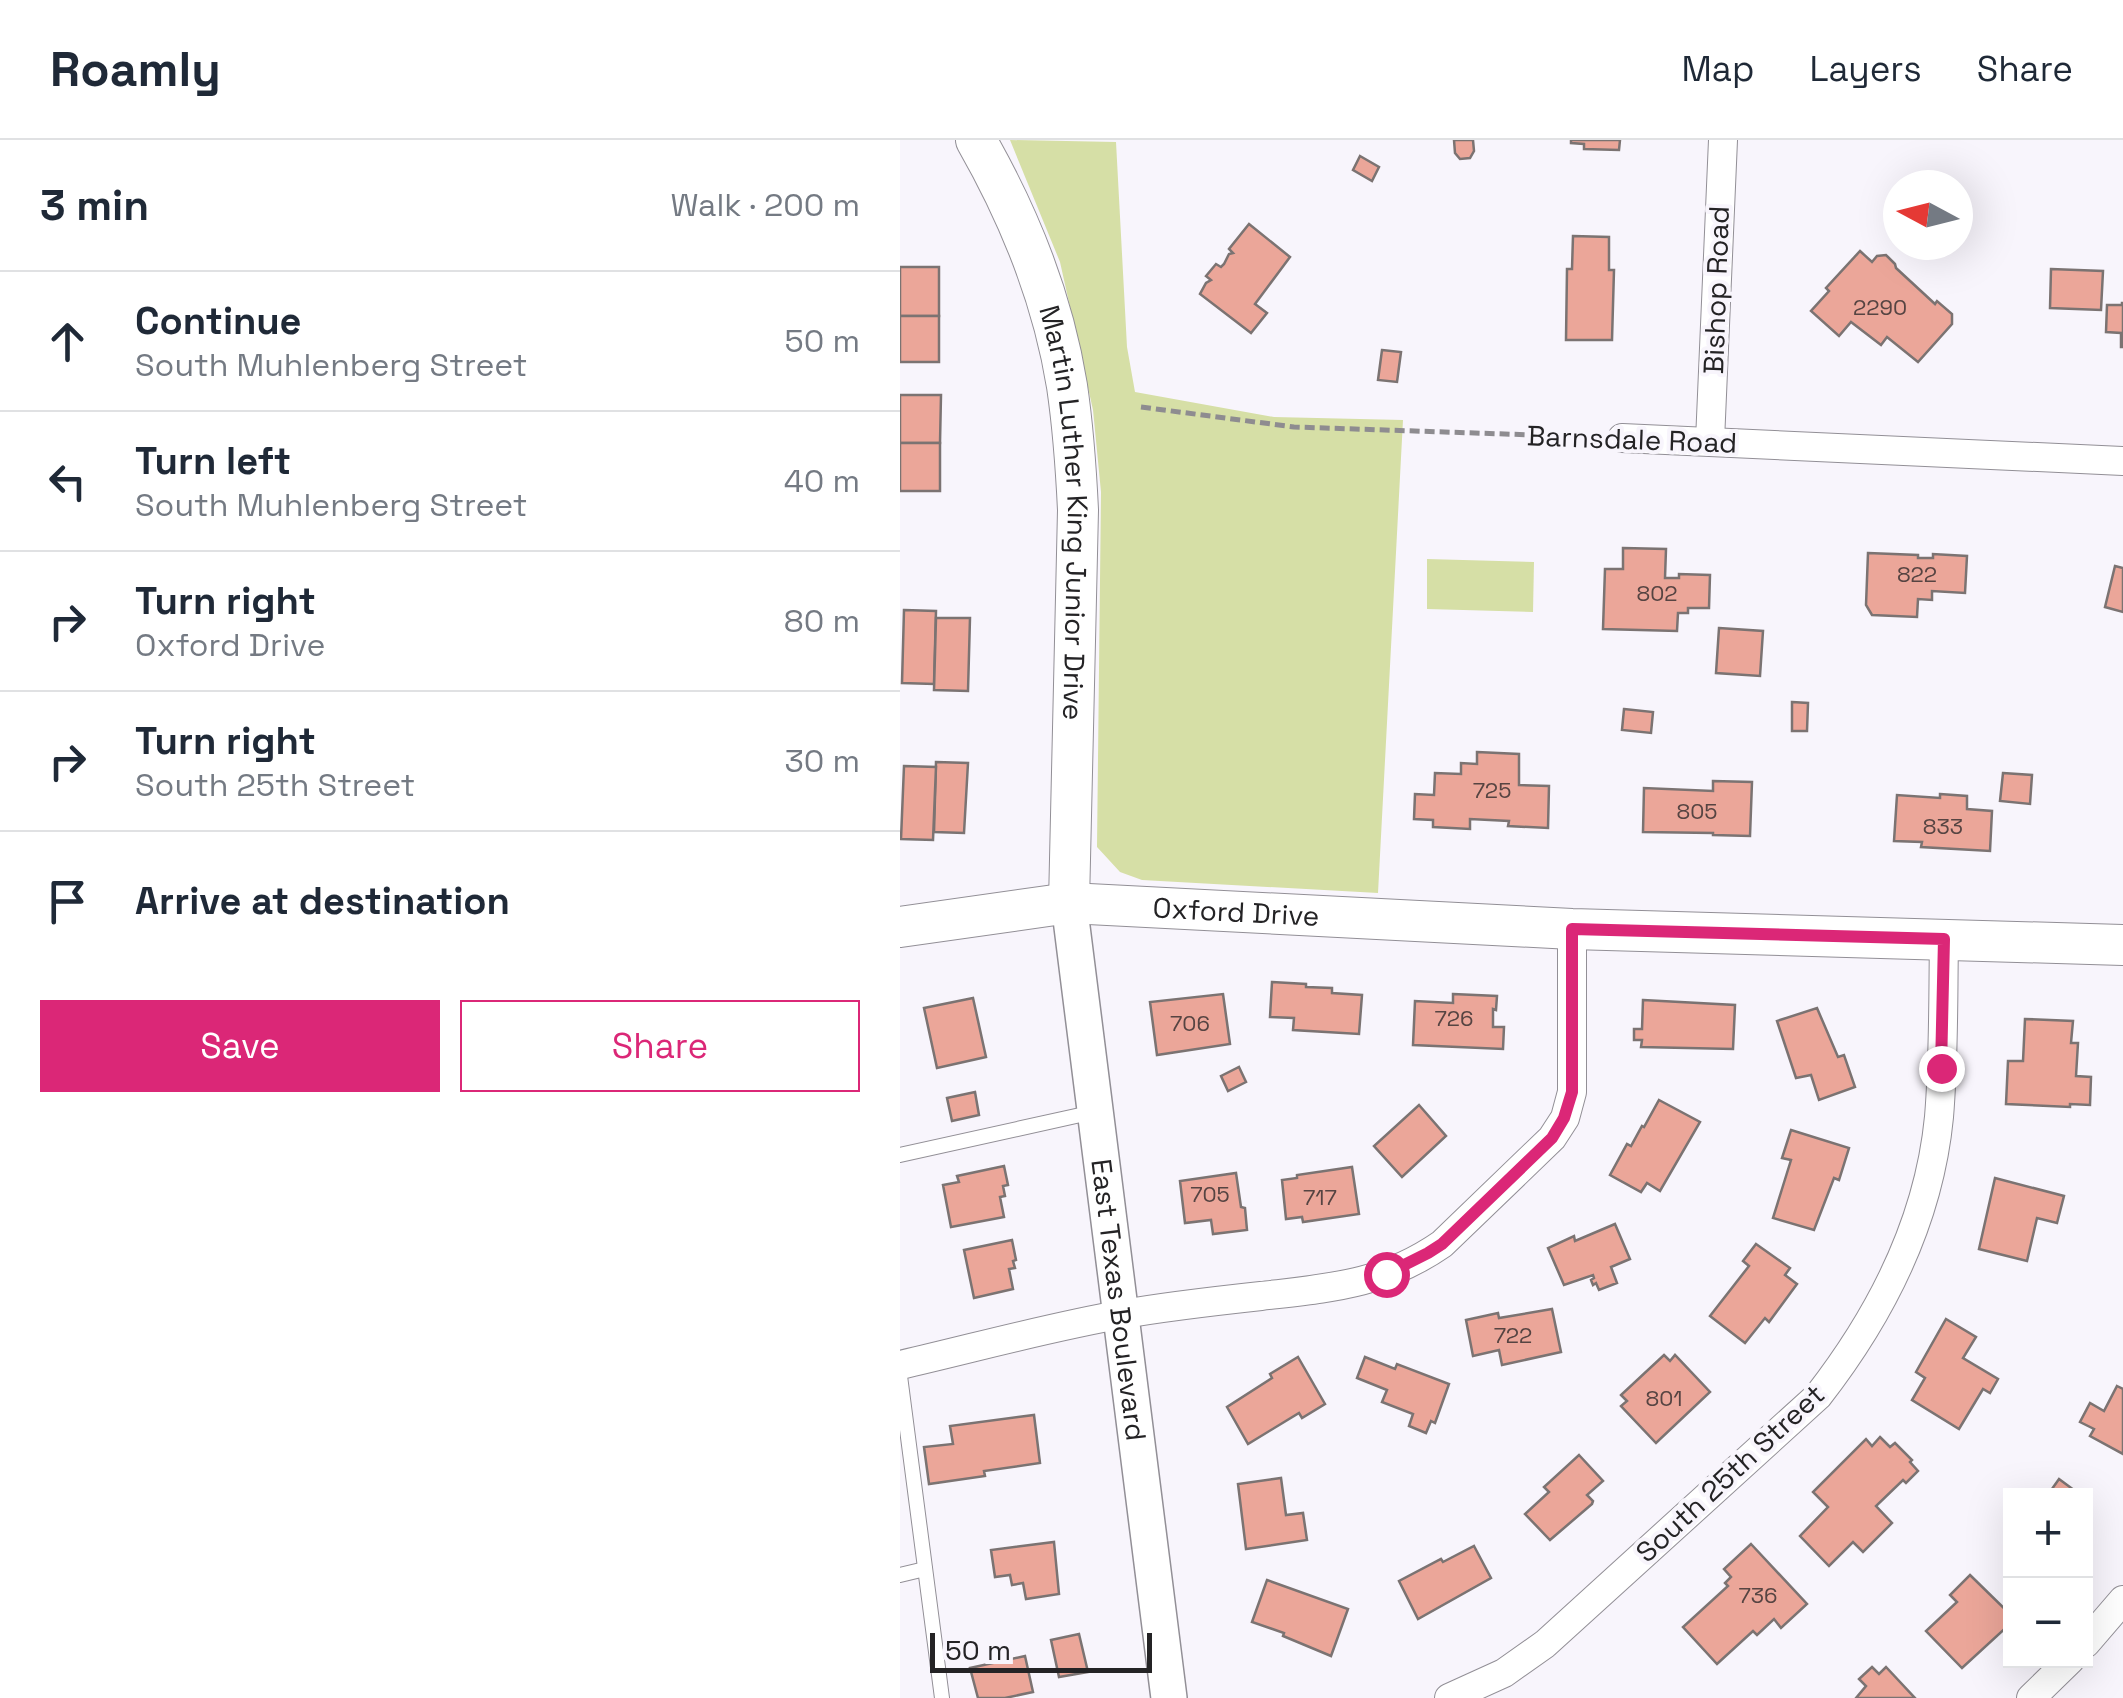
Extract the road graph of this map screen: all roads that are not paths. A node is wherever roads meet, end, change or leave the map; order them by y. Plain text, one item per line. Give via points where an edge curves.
1 (976, 140) edge
2 (1723, 140) edge
3 (1622, 438) road end
4 (1710, 441) junction
5 (2123, 461) edge
6 (1069, 903) junction
7 (900, 927) edge
8 (1572, 929) junction
9 (1944, 939) junction
10 (2123, 945) edge
11 (1094, 1112) junction
12 (900, 1156) edge
13 (1120, 1314) junction
14 (900, 1365) edge
15 (900, 1376) edge
16 (925, 1570) junction
17 (900, 1575) edge
18 (2123, 1600) edge
19 (2093, 1635) edge
20 (2062, 1668) edge
21 (942, 1698) edge
22 (1169, 1698) edge
23 (1449, 1698) edge
24 (2031, 1698) edge

1 - 6 main road, Martin Luther King Junior Drive via 1032,254 1056,334 1074,445
2 - 4 street, Bishop Road
3 - 4 street, Barnsdale Road
4 - 5 street, Barnsdale Road
6 - 7 main road, Oxford Drive
6 - 8 main road, Oxford Drive
6 - 11 street, East Texas Boulevard
8 - 9 main road, Oxford Drive
8 - 13 street via 1572,1092 1564,1118 1552,1138 1442,1244 1348,1286
9 - 10 main road, Oxford Drive
9 - 23 street, South 25th Street via 1940,1102 1930,1170 1912,1236 1849,1356 1818,1396 1546,1644
11 - 12 lane
11 - 13 street, East Texas Boulevard
13 - 14 street
13 - 22 street, East Texas Boulevard
15 - 16 lane
16 - 17 lane
16 - 21 lane
18 - 19 street
20 - 24 street

